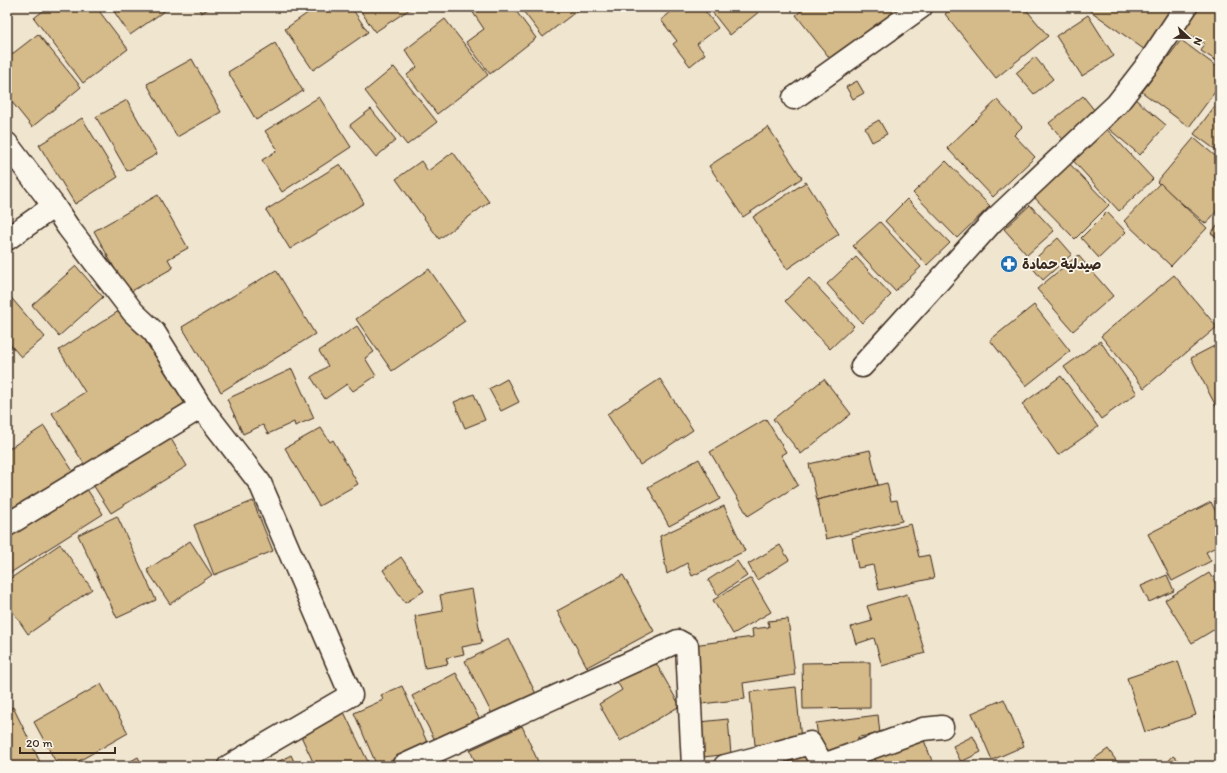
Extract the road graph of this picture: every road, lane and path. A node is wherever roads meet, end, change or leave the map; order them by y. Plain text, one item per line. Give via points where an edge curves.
1 (921, 7) edge
2 (1186, 7) edge
3 (794, 98) dead end
4 (7, 144) edge
5 (54, 206) junction
6 (7, 239) edge
7 (862, 366) dead end
8 (201, 407) junction
9 (7, 525) edge
10 (942, 727) dead end
11 (766, 761) edge
12 (229, 766) edge
13 (403, 766) edge
14 (693, 766) edge
15 (725, 766) edge

1 - 3 street
2 - 7 street via 1148,64 1117,104 992,222
4 - 5 street
5 - 6 street
5 - 8 street via 133,312 154,332
8 - 9 street
8 - 12 street via 260,483 351,695
10 - 11 street via 923,729 826,764 822,764 810,743
11 - 15 street
13 - 14 street via 678,641 687,646

